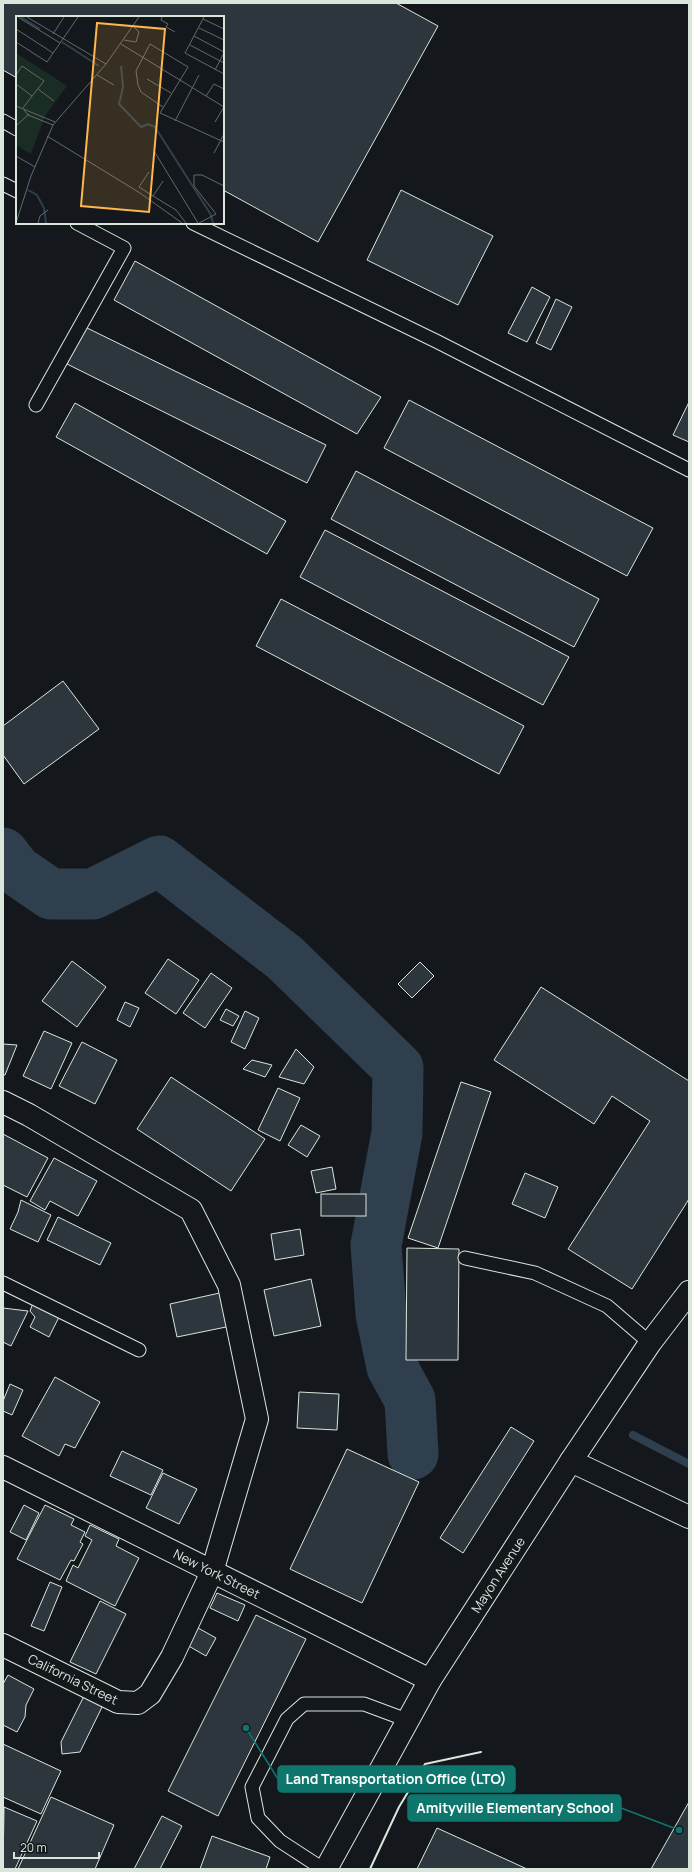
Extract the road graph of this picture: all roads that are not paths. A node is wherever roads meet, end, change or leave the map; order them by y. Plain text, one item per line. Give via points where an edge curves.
1 (3, 121) edge
2 (16, 128) edge
3 (3, 184) edge
4 (16, 190) edge
5 (79, 224) edge
6 (195, 224) edge
7 (36, 405) dead end
8 (689, 470) edge
9 (3, 1102) edge
10 (466, 1258) dead end
11 (3, 1283) edge
12 (689, 1292) edge
13 (650, 1342) junction
14 (139, 1350) dead end
15 (571, 1462) junction
16 (3, 1467) edge
17 (689, 1517) edge
18 (212, 1572) junction
19 (3, 1645) edge
20 (430, 1680) junction
21 (407, 1720) junction
22 (324, 1869) edge

1 - 2 lane
3 - 4 lane
5 - 7 lane via 124,248
6 - 8 lane via 438,342
9 - 18 street, California Street via 191,1210 229,1285 256,1419
10 - 13 lane via 535,1272 607,1306
11 - 14 lane
12 - 13 street, Mayon Avenue
13 - 15 street, Mayon Avenue
15 - 17 street
15 - 20 street, Mayon Avenue
16 - 18 street, New York Street
18 - 19 street, California Street via 172,1657 150,1694 138,1703 118,1702
18 - 20 street, New York Street
20 - 21 street, Mayon Avenue
21 - 22 street, Mayon Avenue
21 - 22 lane via 364,1704 304,1704 287,1719 252,1787 258,1818 280,1841

